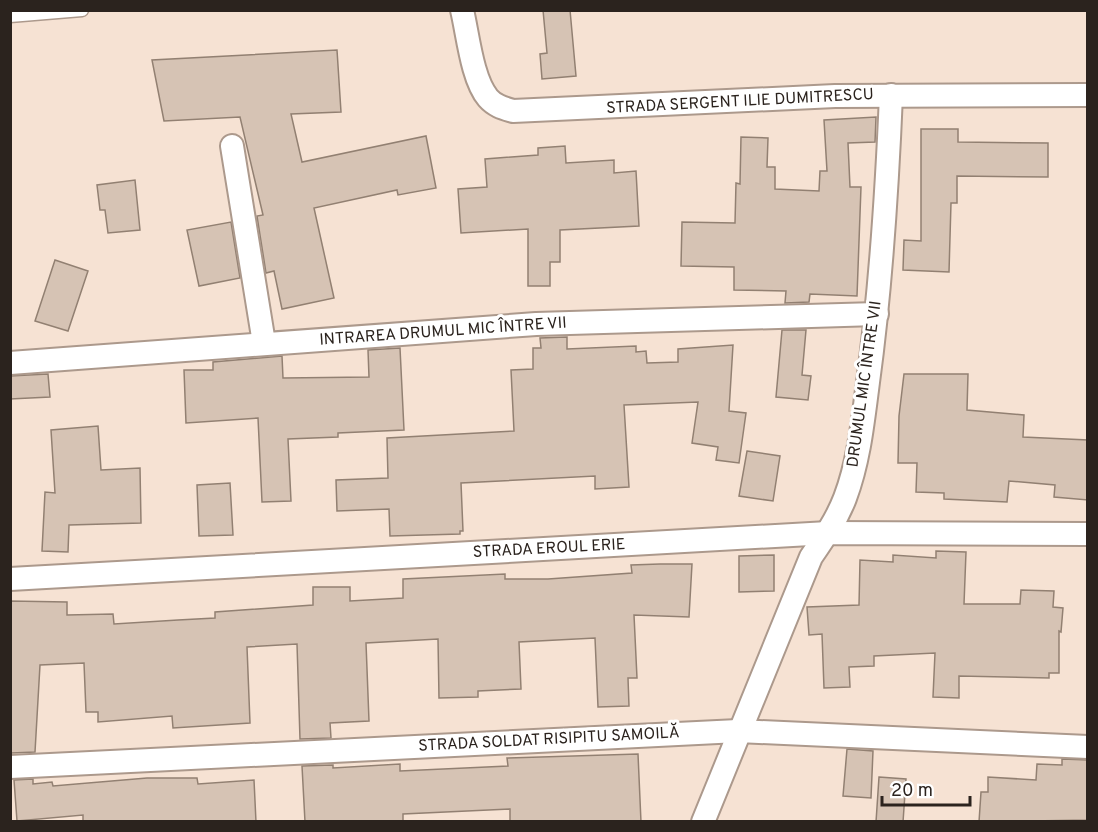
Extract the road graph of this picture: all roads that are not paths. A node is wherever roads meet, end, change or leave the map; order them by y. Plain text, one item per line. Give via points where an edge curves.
1 (82, 10) edge
2 (462, 10) edge
3 (10, 16) edge
4 (891, 95) junction
5 (1088, 95) edge
6 (232, 146) dead end
7 (877, 314) junction
8 (264, 343) junction
9 (10, 363) edge
10 (828, 533) junction
11 (1088, 534) edge
12 (10, 579) edge
13 (738, 731) junction
14 (1088, 747) edge
15 (10, 767) edge
16 (703, 822) edge

1 - 3 lane
2 - 4 street, STRADA SERGENT ILIE DUMITRESCU via 482,88 498,107 513,111
4 - 5 street, STRADA SERGENT ILIE DUMITRESCU
4 - 7 street, DRUMUL MIC ÎNTRE VII
6 - 8 street
7 - 8 street, INTRAREA DRUMUL MIC ÎNTRE VII via 536,324
7 - 10 street, DRUMUL MIC ÎNTRE VII via 855,464 845,498
8 - 9 street, INTRAREA DRUMUL MIC ÎNTRE VII
10 - 11 street, STRADA EROUL ERIE
10 - 12 street, STRADA EROUL ERIE
10 - 13 street, DRUMUL MIC ÎNTRE VII via 811,557
13 - 14 street, STRADA SOLDAT RISIPITU SAMOILĂ
13 - 15 street, STRADA SOLDAT RISIPITU SAMOILĂ
13 - 16 street, DRUMUL MIC ÎNTRE VII

